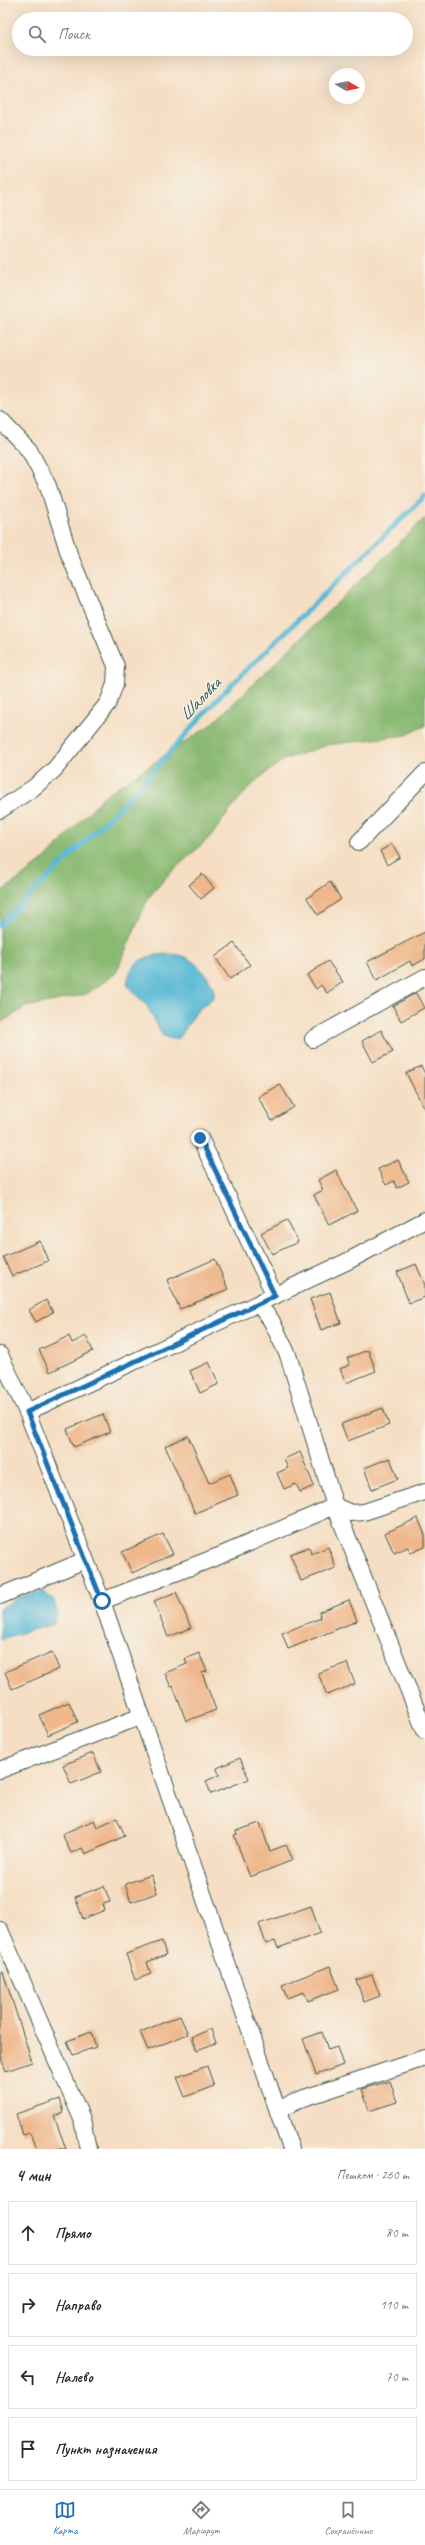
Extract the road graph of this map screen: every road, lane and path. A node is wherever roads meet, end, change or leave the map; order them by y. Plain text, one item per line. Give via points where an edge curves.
1 (0, 420) edge
2 (425, 773) edge
3 (0, 810) edge
4 (359, 842) dead end
5 (425, 977) edge
6 (314, 1039) dead end
7 (200, 1138) dead end
8 (425, 1220) edge
9 (275, 1296) junction
10 (258, 1304) junction
11 (0, 1354) edge
12 (27, 1412) junction
13 (425, 1492) edge
14 (335, 1506) junction
15 (85, 1560) junction
16 (0, 1596) edge
17 (102, 1601) junction
18 (142, 1716) junction
19 (425, 1731) edge
20 (0, 1770) edge
21 (0, 1930) edge
22 (425, 2058) edge
23 (278, 2111) junction
24 (88, 2149) edge
25 (291, 2149) edge

1 - 3 street via 29,450 48,486 69,554 116,666 115,684 108,703 54,770
2 - 4 street
5 - 6 street
7 - 9 street
8 - 9 street via 348,1262
9 - 10 street
10 - 12 street
10 - 14 street via 271,1320 288,1355
11 - 12 street
12 - 15 street
13 - 14 street via 364,1512 351,1513
14 - 17 street via 219,1556
14 - 19 street
15 - 16 street
15 - 17 street
17 - 18 street
18 - 20 street
18 - 23 street
21 - 24 street via 82,2119
22 - 23 street via 295,2101
23 - 25 street

